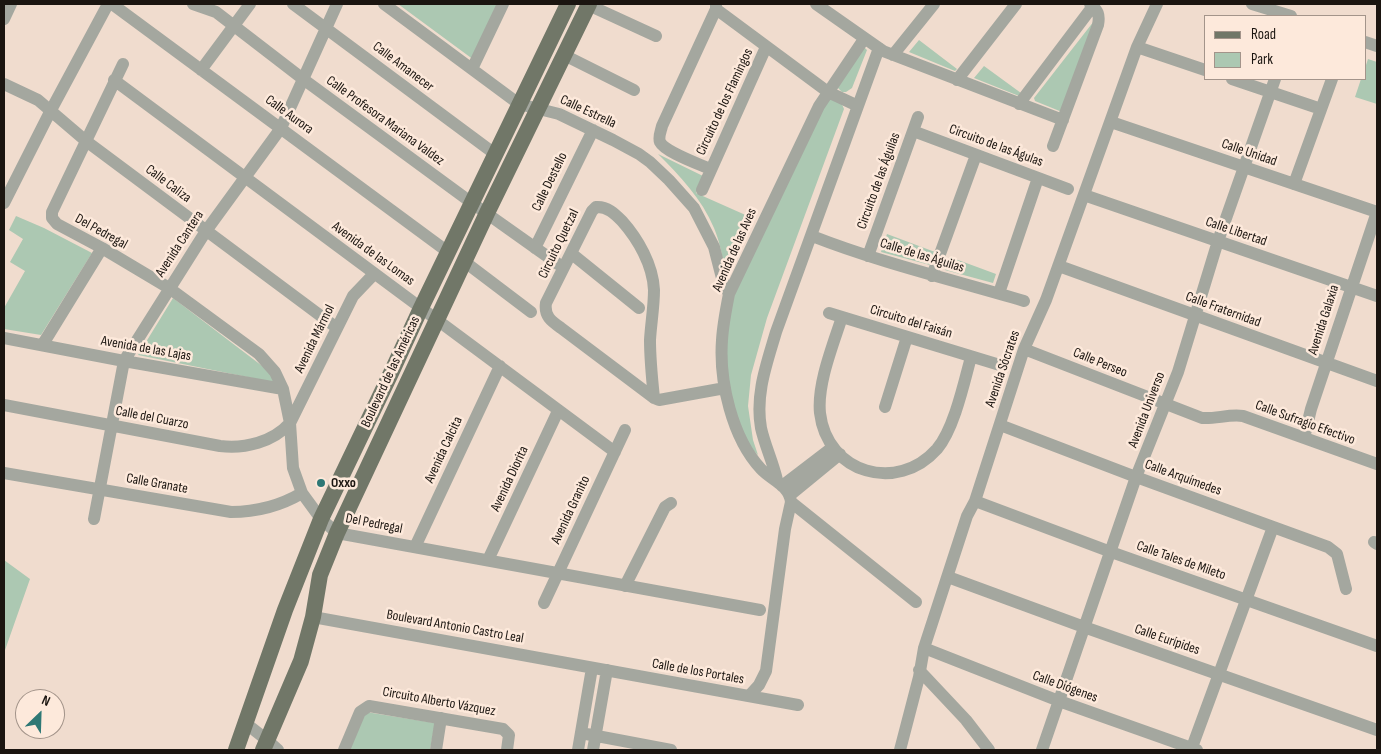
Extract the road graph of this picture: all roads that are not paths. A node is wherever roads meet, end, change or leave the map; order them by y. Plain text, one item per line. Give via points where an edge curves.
1 (11, 4) edge
2 (110, 4) edge
3 (193, 4) edge
4 (250, 4) edge
5 (293, 4) edge
6 (337, 4) edge
7 (384, 4) edge
8 (503, 4) edge
9 (568, 4) edge
10 (590, 4) edge
11 (816, 4) edge
12 (1016, 4) edge
13 (1157, 4) edge
14 (1252, 4) edge
15 (930, 5) edge
16 (1092, 5) edge
17 (716, 7) edge
18 (1288, 15) edge
19 (4, 19) edge
20 (234, 26) junction
21 (326, 28) junction
22 (656, 36) dead end
23 (864, 39) junction
24 (766, 47) junction
25 (1137, 47) junction
26 (879, 48) junction
27 (564, 55) junction
28 (893, 56) junction
29 (123, 64) dead end
30 (472, 69) junction
31 (201, 70) junction
32 (1204, 70) edge
33 (303, 79) junction
34 (114, 80) junction
35 (957, 80) junction
36 (1235, 80) edge
37 (1275, 80) edge
38 (1332, 80) edge
39 (4, 84) edge
40 (634, 90) dead end
41 (1270, 91) junction
42 (828, 92) junction
43 (519, 104) junction
44 (1019, 104) junction
45 (858, 106) junction
46 (538, 108) junction
47 (1321, 108) junction
48 (50, 112) junction
49 (918, 117) dead end
50 (1063, 120) junction
51 (1111, 122) junction
52 (281, 128) junction
53 (593, 130) junction
54 (913, 131) junction
55 (86, 141) junction
56 (1053, 146) dead end
57 (495, 154) junction
58 (976, 155) junction
59 (1244, 167) junction
60 (710, 169) junction
61 (244, 178) junction
62 (1038, 178) junction
63 (1294, 184) junction
64 (1068, 189) dead end
65 (702, 190) dead end
66 (1084, 196) junction
67 (4, 203) edge
68 (472, 203) junction
69 (1377, 212) edge
70 (487, 213) junction
71 (206, 231) junction
72 (812, 236) junction
73 (1218, 242) junction
74 (102, 248) junction
75 (535, 248) junction
76 (448, 252) junction
77 (572, 254) junction
78 (868, 256) junction
79 (465, 262) junction
80 (558, 264) dead end
81 (1059, 266) junction
82 (374, 274) junction
83 (932, 276) junction
84 (1351, 287) junction
85 (169, 288) junction
86 (998, 293) junction
87 (729, 294) junction
88 (1377, 296) edge
89 (1024, 301) dead end
90 (421, 308) junction
91 (639, 308) dead end
92 (531, 312) dead end
93 (829, 313) dead end
94 (1195, 316) junction
95 (842, 317) junction
96 (437, 320) junction
97 (337, 328) junction
98 (907, 337) junction
99 (4, 338) edge
100 (42, 344) junction
101 (1024, 349) junction
102 (971, 357) junction
103 (124, 361) junction
104 (1326, 363) junction
105 (500, 366) junction
106 (1003, 366) dead end
107 (1377, 381) edge
108 (725, 388) junction
109 (283, 389) junction
110 (654, 398) junction
111 (4, 405) edge
112 (1165, 405) junction
113 (885, 407) dead end
114 (558, 410) junction
115 (290, 423) junction
116 (112, 425) junction
117 (1000, 425) junction
118 (625, 430) dead end
119 (1304, 438) junction
120 (837, 451) junction
121 (615, 452) junction
122 (1377, 464) edge
123 (4, 473) edge
124 (1136, 477) junction
125 (100, 489) junction
126 (785, 491) junction
127 (302, 493) junction
128 (975, 501) junction
129 (671, 503) dead end
130 (94, 519) dead end
131 (321, 519) junction
132 (1273, 527) junction
133 (338, 533) junction
134 (415, 547) junction
135 (1110, 552) junction
136 (488, 560) junction
137 (300, 568) junction
138 (558, 573) junction
139 (320, 575) junction
140 (948, 576) junction
141 (626, 586) junction
142 (1346, 589) dead end
143 (1246, 599) junction
144 (916, 602) dead end
145 (544, 603) dead end
146 (760, 610) dead end
147 (313, 617) junction
148 (1084, 627) junction
149 (1377, 646) edge
150 (924, 648) junction
151 (592, 668) junction
152 (608, 670) junction
153 (919, 670) junction
154 (1218, 674) junction
155 (749, 696) junction
156 (1059, 701) junction
157 (798, 705) dead end
158 (441, 718) junction
159 (244, 722) junction
160 (1377, 730) edge
161 (581, 733) junction
162 (596, 736) junction
163 (269, 747) edge
164 (236, 750) edge
165 (344, 750) edge
166 (436, 750) edge
167 (507, 750) edge
168 (578, 750) edge
169 (593, 750) edge
170 (671, 750) edge
171 (900, 750) edge
172 (989, 750) edge
173 (1042, 750) edge
174 (1194, 750) edge

1 - 19 street
2 - 31 street, Calle Aurora
2 - 48 street
3 - 20 street, Calle Profesora Mariana Valdez via 216,12
4 - 20 street
5 - 21 street, Calle Amanecer
6 - 21 street, Avenida Cantera
7 - 30 street, Calle Estrella
8 - 30 street
9 - 43 main road, Boulevard de las Américas
10 - 22 street
10 - 27 main road, Boulevard de las Américas
11 - 23 street
12 - 35 street
13 - 25 street, Avenida Sócrates
14 - 18 street
15 - 28 street
16 - 44 street
16 - 50 street via 1099,15 1098,25
17 - 24 street, Circuito de los Flamingos
17 - 60 street, Circuito de los Flamingos via 659,138 667,149
20 - 31 street
20 - 33 street, Calle Profesora Mariana Valdez
21 - 33 street, Avenida Cantera
21 - 57 street, Calle Amanecer
23 - 26 street
23 - 42 street, Avenida de las Aves
24 - 42 street, Circuito de los Flamingos
24 - 60 street, Circuito de los Flamingos
25 - 32 street
25 - 51 street, Avenida Sócrates
26 - 28 street
26 - 45 street
27 - 40 street
27 - 46 main road, Boulevard de las Américas
28 - 35 street
29 - 34 street
30 - 43 street, Calle Estrella
31 - 52 street, Calle Aurora
33 - 52 street, Avenida Cantera
33 - 68 street, Calle Profesora Mariana Valdez
34 - 55 street
34 - 61 street, Avenida de las Lomas
35 - 44 street
36 - 41 street
37 - 41 street, Avenida Universo
38 - 47 street
39 - 48 street, Calle Caliza via 38,100
41 - 47 street
41 - 59 street, Avenida Universo
42 - 45 street, Circuito de los Flamingos
42 - 87 street, Avenida de las Aves
43 - 46 street, Calle Estrella
43 - 57 main road, Boulevard de las Américas
44 - 50 street
45 - 72 street
46 - 53 street, Calle Estrella
46 - 70 main road, Boulevard de las Américas
47 - 63 street
48 - 55 street, Calle Caliza
48 - 67 street
49 - 54 street, Circuito de las Águilas
50 - 56 street
51 - 59 street, Calle Unidad
51 - 66 street, Avenida Sócrates
52 - 61 street, Avenida Cantera
52 - 76 street, Calle Aurora
53 - 75 street, Calle Destello
53 - 87 street, Calle Estrella via 650,162 694,208 714,247
54 - 58 street, Circuito de las Águlas
54 - 78 street, Circuito de las Águilas
55 - 71 street, Calle Caliza
55 - 74 street, Del Pedregal via 52,218 57,224
57 - 68 main road, Boulevard de las Américas
58 - 62 street, Circuito de las Águlas
58 - 83 street
59 - 63 street, Calle Unidad
59 - 73 street, Avenida Universo
60 - 65 street, Circuito de los Flamingos
61 - 71 street, Avenida Cantera
61 - 82 street, Avenida de las Lomas
62 - 64 street, Circuito de las Águlas
62 - 86 street
63 - 69 street, Calle Unidad
66 - 73 street, Calle Libertad
66 - 81 street, Avenida Sócrates
68 - 70 street, Calle Profesora Mariana Valdez
68 - 76 main road, Boulevard de las Américas
69 - 84 street, Avenida Galaxia
70 - 75 street, Calle Profesora Mariana Valdez
70 - 79 main road, Boulevard de las Américas
71 - 85 street, Avenida Cantera
71 - 97 street, Calle Caliza
72 - 78 street, Calle de las Águilas
72 - 126 street via 776,332 760,398 761,427
73 - 84 street, Calle Libertad
73 - 94 street, Avenida Universo
74 - 85 street, Del Pedregal
74 - 100 street
75 - 80 street, Calle Profesora Mariana Valdez
76 - 90 main road, Boulevard de las Américas
77 - 91 street
77 - 110 street, Circuito Quetzal via 546,303 547,315
77 - 110 street, Circuito Quetzal via 596,207 606,208 616,216 637,242 649,266 654,288 650,340
78 - 83 street, Calle de las Águilas
79 - 92 street
79 - 96 main road, Boulevard de las Américas
81 - 94 street, Calle Fraternidad
81 - 101 street, Avenida Sócrates
82 - 90 street, Avenida de las Lomas
82 - 97 street, Avenida Mármol via 357,290
83 - 86 street, Calle de las Águilas
84 - 88 street, Calle Libertad
84 - 104 street, Avenida Galaxia
85 - 103 street, Avenida Cantera
85 - 109 street, Del Pedregal via 259,354 276,372
86 - 89 street, Calle de las Águilas
87 - 108 street, Avenida de las Aves via 722,340
90 - 96 street, Avenida de las Lomas
90 - 131 main road, Boulevard de las Américas
93 - 95 street, Circuito del Faisán
94 - 104 street, Calle Fraternidad
94 - 112 street, Avenida Universo
95 - 98 street, Circuito del Faisán
95 - 120 street via 820,400 822,427
96 - 105 street, Avenida de las Lomas
96 - 133 main road, Boulevard de las Américas
97 - 115 street, Avenida Mármol
98 - 102 street, Circuito del Faisán
98 - 113 street
99 - 100 street, Avenida de las Lajas
100 - 103 street, Avenida de las Lajas
101 - 112 street, Calle Perseo
101 - 117 street, Avenida Sócrates
102 - 106 street, Circuito del Faisán
102 - 120 street via 946,436 919,465 901,472 876,473 855,466
103 - 109 street, Avenida de las Lajas
103 - 116 street, Avenida Cantera
104 - 107 street, Calle Fraternidad
104 - 119 street, Avenida Galaxia
105 - 114 street, Avenida de las Lomas
105 - 134 street, Avenida Calcita
108 - 110 street via 663,400
108 - 126 street, Avenida de las Aves via 738,434 762,470
109 - 115 street, Del Pedregal
111 - 116 street, Calle del Cuarzo
112 - 119 street, Calle Sufragio Efectivo via 1202,418 1243,416
112 - 124 street, Avenida Universo
114 - 121 street, Avenida de las Lomas
114 - 136 street, Avenida Diorita
115 - 116 street, Calle del Cuarzo via 265,440 232,447
115 - 127 street, Del Pedregal via 293,468
116 - 125 street, Avenida Cantera
117 - 124 street, Calle Arquímedes
117 - 128 street, Avenida Sócrates
118 - 121 street, Avenida Granito
119 - 122 street, Calle Sufragio Efectivo
120 - 126 street
121 - 138 street, Avenida Granito
123 - 125 street, Calle Granate
124 - 132 street, Calle Arquímedes
124 - 135 street, Avenida Universo
125 - 127 street, Calle Granate via 231,512 254,512
125 - 130 street, Avenida Cantera
126 - 144 street, Avenida de las Aves
126 - 155 street via 785,529 766,671
127 - 131 street, Del Pedregal
128 - 135 street, Calle Tales de Mileto
128 - 140 street, Avenida Sócrates
129 - 141 street via 665,507
131 - 133 street, Del Pedregal
131 - 137 main road, Boulevard de las Américas
132 - 142 street, Calle Arquímedes via 1334,550
132 - 143 street
133 - 134 street, Del Pedregal
133 - 139 main road, Boulevard de las Américas
134 - 136 street, Del Pedregal
135 - 143 street, Calle Tales de Mileto
135 - 148 street, Avenida Universo
136 - 138 street, Del Pedregal
137 - 139 main road
137 - 159 main road, Boulevard de las Américas
138 - 141 street, Del Pedregal
138 - 145 street, Avenida Granito
139 - 147 main road, Boulevard de las Américas
140 - 148 street, Calle Eurípides
140 - 150 street, Avenida Sócrates
141 - 146 street, Del Pedregal
143 - 149 street, Calle Tales de Mileto
143 - 154 street
147 - 151 street, Boulevard Antonio Castro Leal
147 - 163 main road, Boulevard de las Américas via 302,661
148 - 154 street, Calle Eurípides
148 - 156 street, Avenida Universo
150 - 153 street, Avenida Sócrates
150 - 156 street, Calle Diógenes
151 - 152 street, Calle de los Portales
151 - 161 street
152 - 155 street, Calle de los Portales
152 - 162 street
153 - 171 street, Avenida Sócrates
153 - 172 street
154 - 160 street, Calle Eurípides
154 - 174 street
155 - 157 street, Calle de los Portales
156 - 173 street, Avenida Universo
156 - 174 street, Calle Diógenes
158 - 165 street, Circuito Alberto Vázquez via 369,706 360,712
158 - 166 street
158 - 167 street, Circuito Alberto Vázquez via 503,729 508,735
159 - 163 street
159 - 164 main road, Boulevard de las Américas
161 - 162 street
161 - 168 street
162 - 169 street
162 - 170 street

